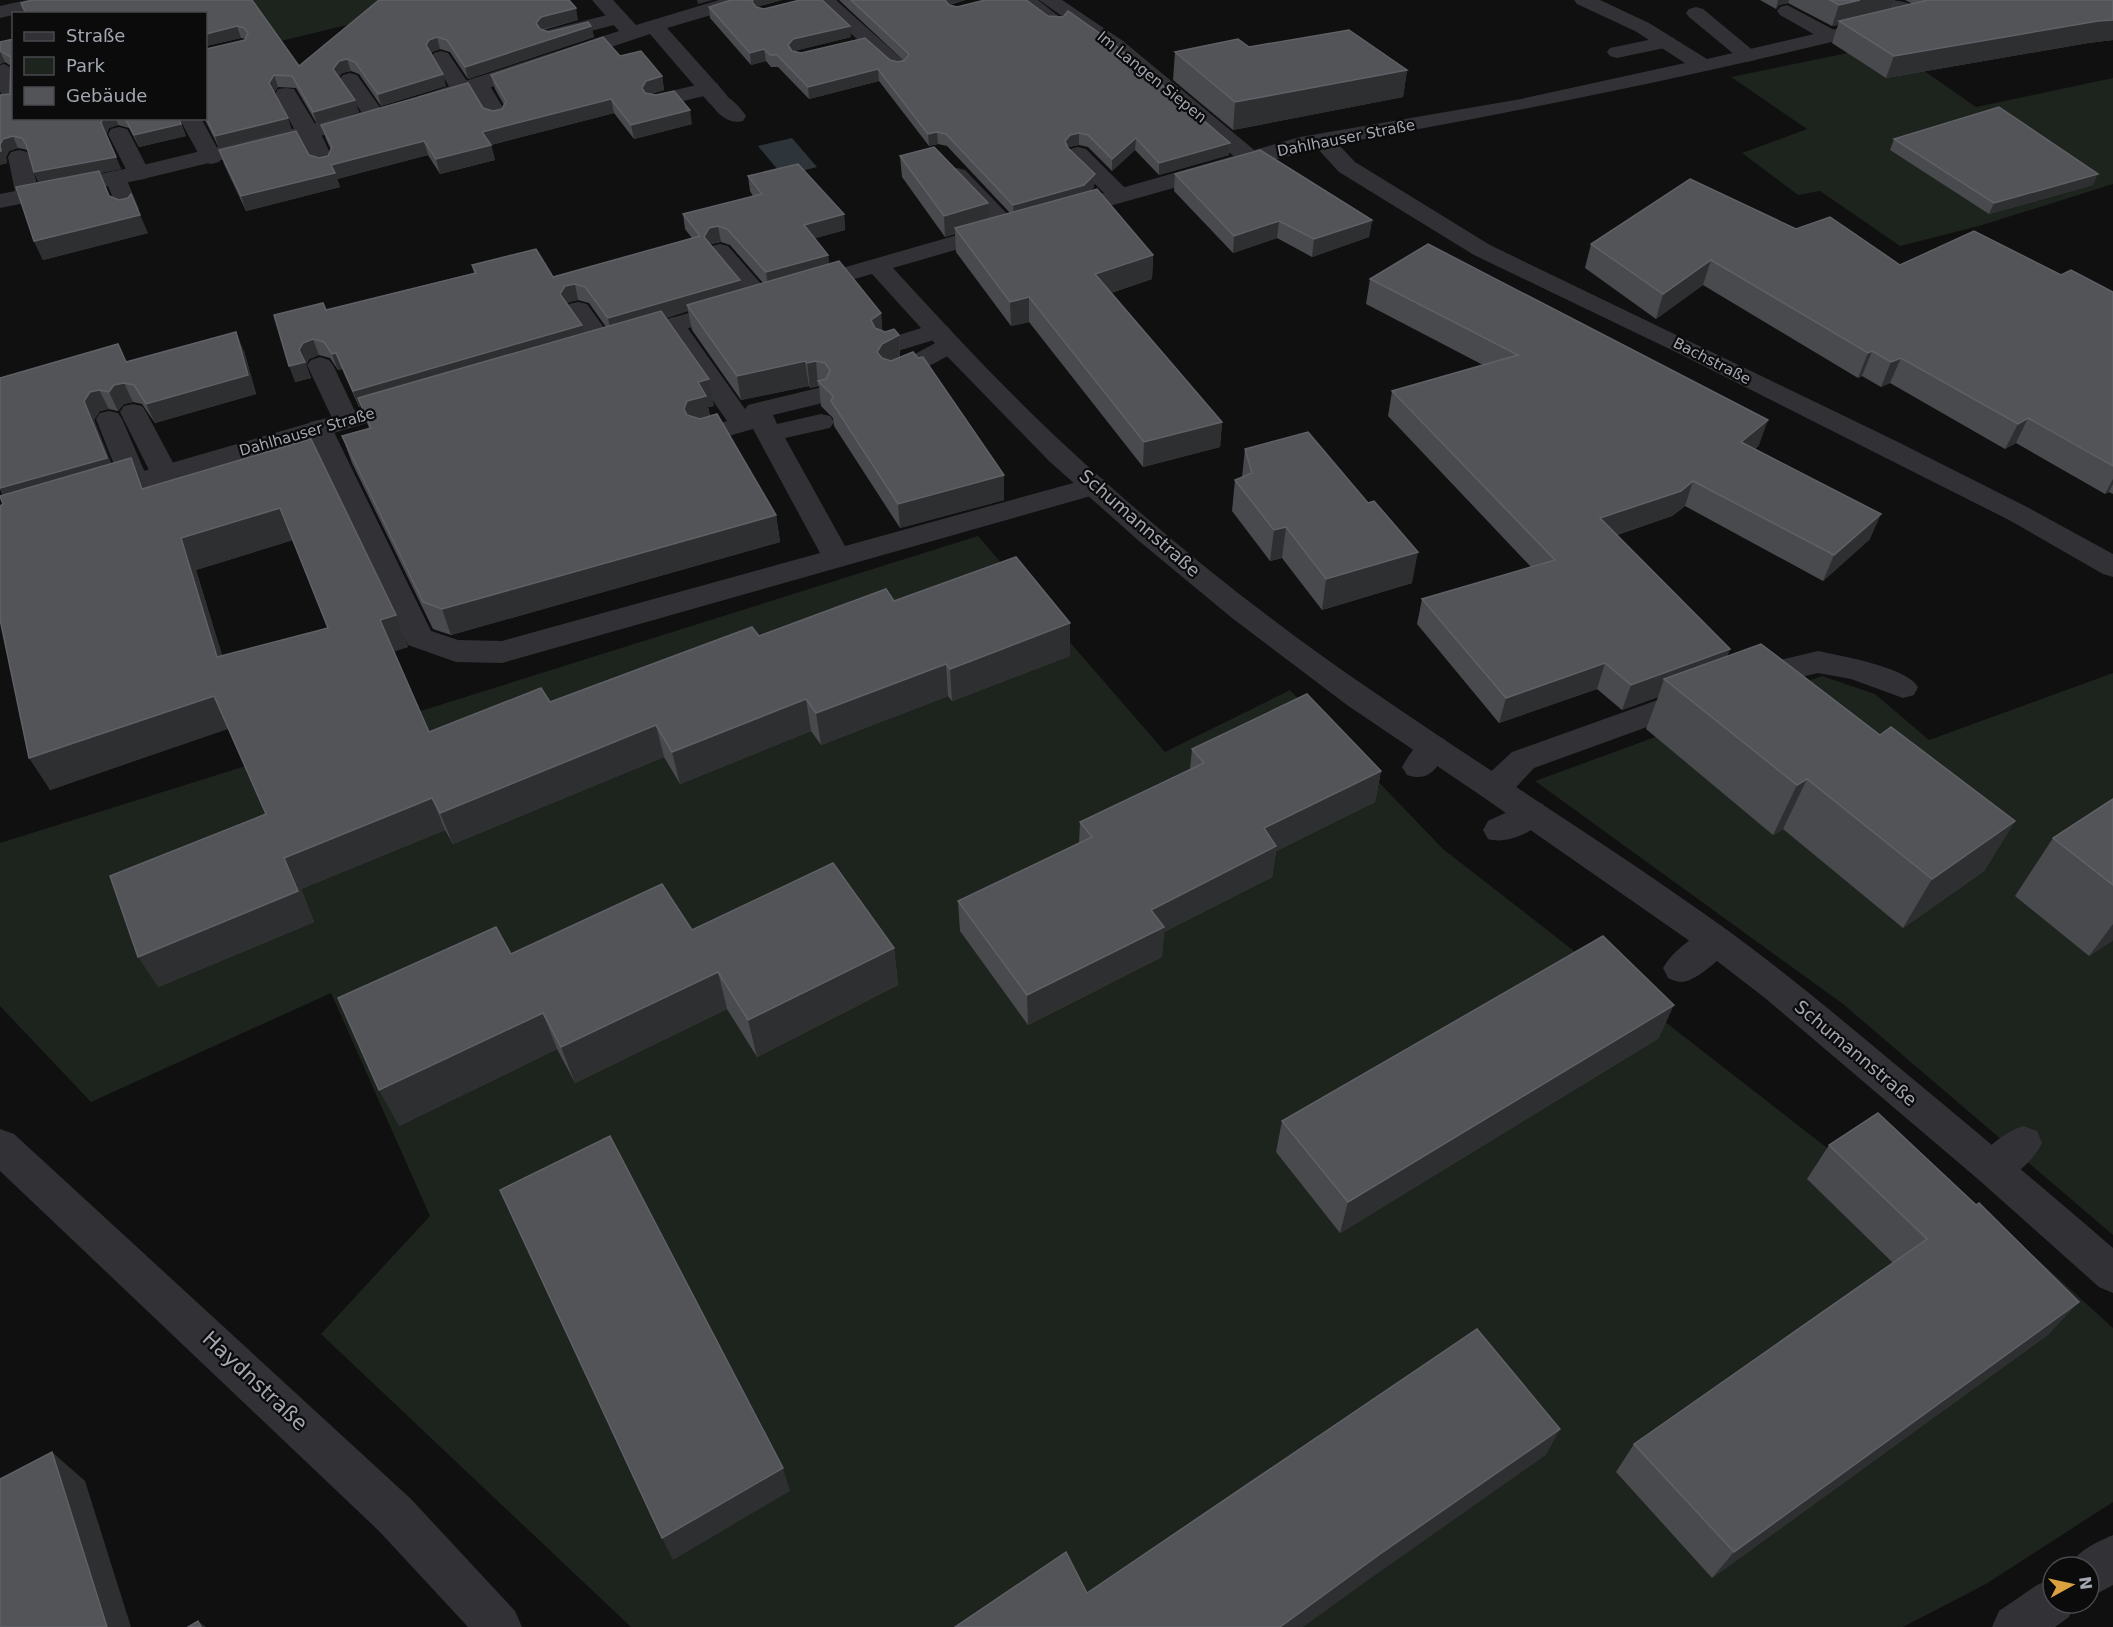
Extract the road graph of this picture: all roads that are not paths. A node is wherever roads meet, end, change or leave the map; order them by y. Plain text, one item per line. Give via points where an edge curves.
1 (53, 0) edge
2 (602, 0) edge
3 (742, 0) edge
4 (1025, 0) edge
5 (1049, 0) edge
6 (1584, 0) edge
7 (1888, 0) edge
8 (815, 1) edge
9 (1794, 9) dead end
10 (0, 12) edge
11 (1696, 13) dead end
12 (1058, 24) edge
13 (625, 26) junction
14 (654, 26) junction
15 (1827, 28) junction
16 (551, 35) edge
17 (1667, 42) junction
18 (1617, 51) dead end
19 (1748, 56) junction
20 (441, 57) edge
21 (1704, 66) junction
22 (900, 67) edge
23 (4, 70) edge
24 (350, 79) edge
25 (471, 88) junction
26 (710, 90) junction
27 (286, 94) edge
28 (12, 95) edge
29 (655, 98) edge
30 (391, 111) junction
31 (498, 116) edge
32 (735, 116) dead end
33 (191, 120) edge
34 (1177, 122) edge
35 (119, 134) dead end
36 (310, 134) junction
37 (1322, 140) junction
38 (1078, 154) edge
39 (211, 157) junction
40 (19, 158) dead end
41 (1251, 159) junction
42 (945, 161) edge
43 (324, 163) edge
44 (1227, 165) junction
45 (139, 173) junction
46 (116, 178) junction
47 (1119, 195) junction
48 (28, 196) junction
49 (0, 201) edge
50 (127, 209) edge
51 (1024, 223) junction
52 (720, 251) dead end
53 (878, 265) junction
54 (761, 299) junction
55 (603, 306) edge
56 (578, 309) edge
57 (673, 325) junction
58 (944, 338) junction
59 (604, 345) junction
60 (888, 346) edge
61 (320, 365) edge
62 (894, 375) edge
63 (818, 396) edge
64 (424, 397) edge
65 (821, 422) dead end
66 (332, 424) junction
67 (769, 434) junction
68 (704, 435) edge
69 (165, 474) junction
70 (135, 482) junction
71 (1095, 486) junction
72 (79, 499) edge
73 (881, 523) dead end
74 (832, 549) junction
75 (2113, 567) edge
76 (1903, 687) dead end
77 (1494, 788) junction
78 (1716, 941) junction
79 (1681, 968) dead end
80 (2023, 1143) dead end
81 (0, 1146) edge
82 (1993, 1168) junction
83 (2113, 1274) edge
84 (2041, 1609) edge
85 (499, 1627) edge
86 (2014, 1627) edge

1 - 10 street
2 - 13 street
3 - 14 street
4 - 12 street
5 - 41 street, Im Langen Siepen via 1116,45
6 - 17 street
7 - 15 street, Dahlhauser Straße via 1924,13
8 - 22 street via 855,40
9 - 15 street
11 - 19 street
13 - 14 street
13 - 16 street
13 - 25 street
14 - 26 street
15 - 19 street, Dahlhauser Straße
17 - 18 street
17 - 21 street
19 - 21 street, Dahlhauser Straße
20 - 25 street
21 - 37 street, Dahlhauser Straße via 1521,105
23 - 28 street
24 - 30 street
25 - 30 street
25 - 31 street
26 - 29 street
26 - 32 street
27 - 36 street
30 - 36 street
33 - 39 street
34 - 44 street
35 - 45 street
36 - 39 street
36 - 43 street
37 - 41 street, Dahlhauser Straße
37 - 75 street, Bachstraße via 1347,167 1482,250 1978,494
38 - 47 street
39 - 45 street
40 - 48 street
41 - 44 street, Dahlhauser Straße
42 - 51 street
44 - 47 street, Dahlhauser Straße
45 - 46 street
46 - 48 street
46 - 50 street
47 - 51 street, Dahlhauser Straße
48 - 49 street
51 - 53 street, Dahlhauser Straße
52 - 54 street
53 - 54 street, Dahlhauser Straße
53 - 58 street, Schumannstraße
54 - 57 street, Dahlhauser Straße
55 - 59 street
56 - 59 street
57 - 59 street, Dahlhauser Straße
57 - 68 street via 743,425
58 - 60 street
58 - 62 street
58 - 71 street, Schumannstraße via 1059,455
61 - 66 street
63 - 67 street via 757,411
64 - 66 street, Dahlhauser Straße
65 - 67 street
66 - 69 street, Dahlhauser Straße
66 - 74 street via 419,638 456,651 502,652
67 - 74 street
69 - 70 street, Dahlhauser Straße
69 - 70 street via 121,415
70 - 72 street, Dahlhauser Straße
71 - 74 street
71 - 77 street, Schumannstraße via 1244,611 1358,697 1425,757
73 - 74 street
76 - 77 street via 1856,669 1818,662 1757,676 1523,760
77 - 78 street, Schumannstraße via 1515,822
78 - 79 street
78 - 82 street, Schumannstraße via 1843,1040
80 - 82 street
81 - 85 street, Haydnstraße via 332,1454
82 - 83 street, Schumannstraße
84 - 86 street

